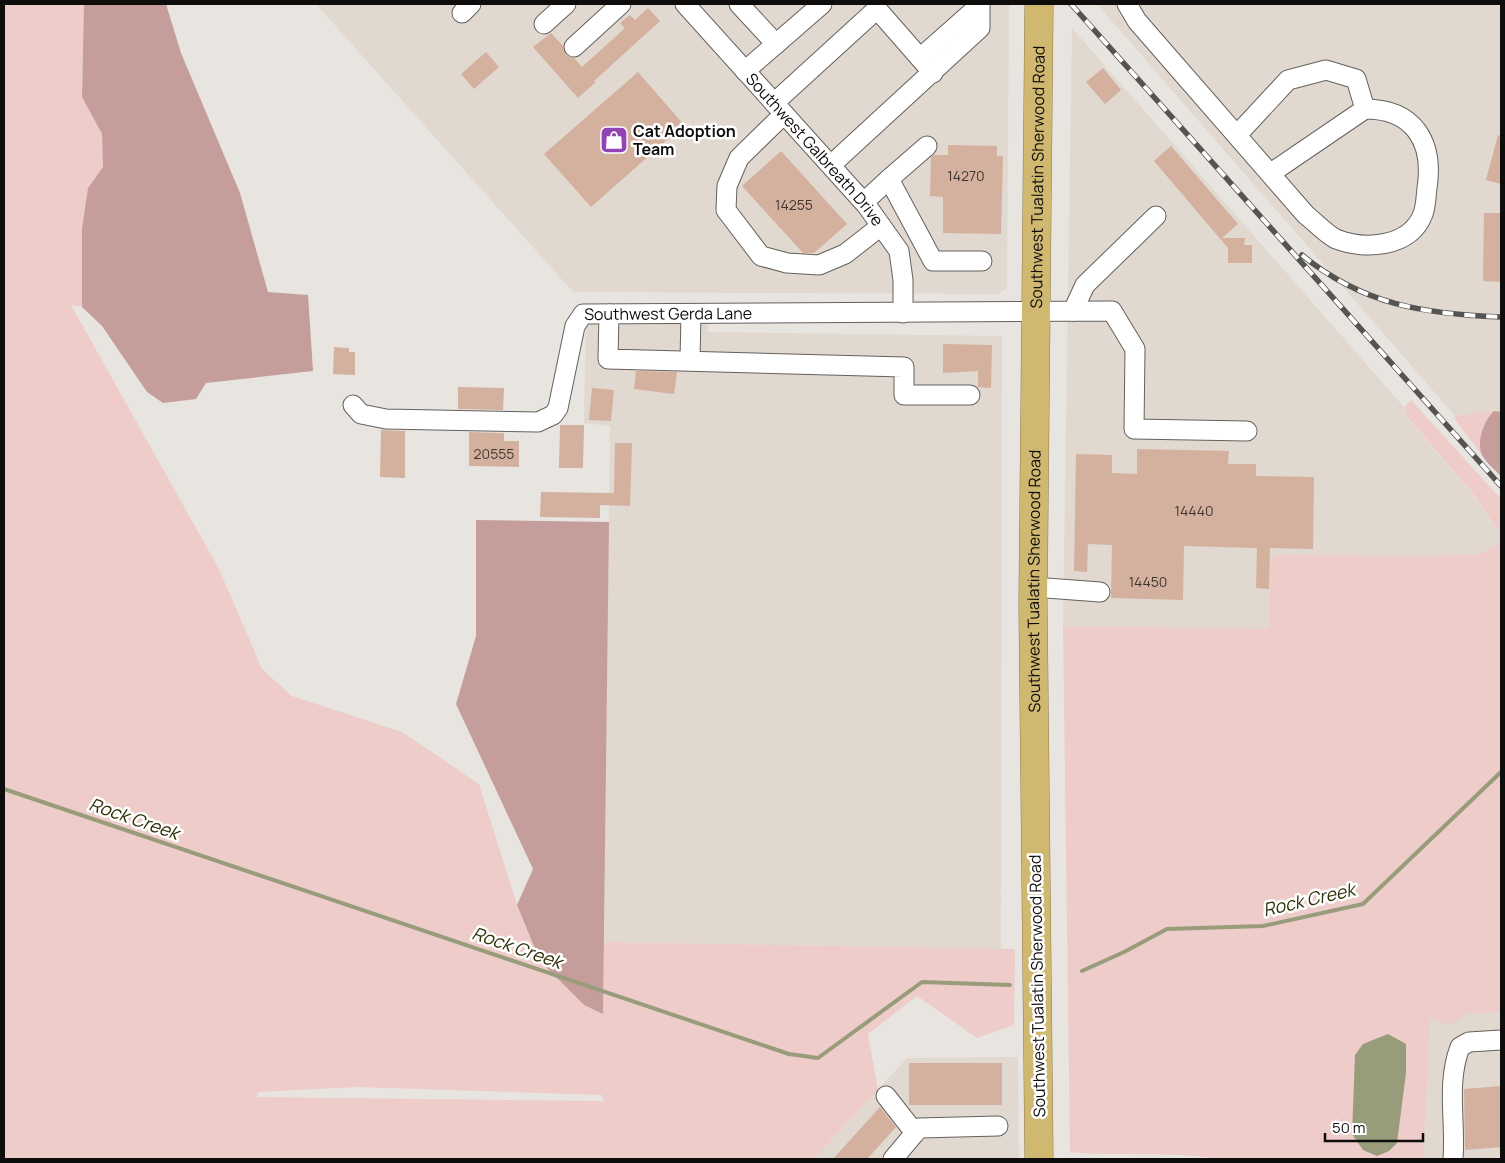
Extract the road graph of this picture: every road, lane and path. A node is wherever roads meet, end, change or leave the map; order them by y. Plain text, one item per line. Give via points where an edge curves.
1 (566, 4) edge
2 (621, 4) edge
3 (685, 4) edge
4 (739, 4) edge
5 (822, 4) edge
6 (980, 4) edge
7 (1039, 4) edge
8 (1127, 4) edge
9 (544, 24) dead end
10 (776, 44) junction
11 (574, 47) dead end
12 (920, 58) junction
13 (745, 71) junction
14 (933, 73) junction
15 (779, 108) junction
16 (1365, 109) junction
17 (1238, 135) junction
18 (927, 146) dead end
19 (830, 165) junction
20 (1271, 173) junction
21 (888, 179) junction
22 (864, 202) junction
23 (1156, 216) dead end
24 (881, 226) junction
25 (982, 261) dead end
26 (1036, 311) junction
27 (1073, 311) junction
28 (903, 313) junction
29 (608, 314) junction
30 (691, 314) junction
31 (690, 360) junction
32 (970, 395) dead end
33 (353, 405) dead end
34 (1247, 431) dead end
35 (1034, 587) junction
36 (1100, 592) dead end
37 (1501, 1040) edge
38 (886, 1096) dead end
39 (998, 1126) dead end
40 (915, 1133) junction
41 (893, 1159) edge
42 (1039, 1159) edge
43 (1453, 1159) edge

1 - 9 street
2 - 11 street
3 - 13 street, Southwest Galbreath Drive
4 - 10 street
5 - 10 street
6 - 12 street
6 - 14 street via 980,28
7 - 26 highway, Southwest Tualatin Sherwood Road
8 - 17 street via 1137,21
10 - 13 street
12 - 14 street
12 - 15 street via 878,9
13 - 15 street, Southwest Galbreath Drive
14 - 19 street
15 - 19 street, Southwest Galbreath Drive
15 - 24 street via 738,158 727,186 726,210 761,256 793,264 819,265 845,254
16 - 17 street via 1356,79 1326,70 1288,80
16 - 20 street
16 - 20 street via 1382,109 1395,114 1413,125 1425,142 1429,174 1423,215 1412,230 1390,243 1360,246 1334,238 1306,215
17 - 20 street
18 - 21 street
19 - 22 street, Southwest Galbreath Drive
21 - 22 street
21 - 25 street via 933,261
22 - 24 street, Southwest Galbreath Drive
23 - 27 street via 1085,285
24 - 28 street, Southwest Galbreath Drive via 899,251
26 - 27 street, Southwest Gerda Lane
26 - 28 street, Southwest Gerda Lane
26 - 35 highway, Southwest Tualatin Sherwood Road
27 - 34 street, Southwest Gerda Lane via 1112,311 1135,349 1134,429
28 - 30 street, Southwest Gerda Lane
29 - 30 street, Southwest Gerda Lane
29 - 31 street via 608,359
29 - 33 street, Southwest Gerda Lane via 583,314 575,326 558,408 547,420 393,420 362,414
30 - 31 street
31 - 32 street via 904,367 904,395
35 - 36 street
35 - 42 highway, Southwest Tualatin Sherwood Road
37 - 43 street via 1469,1042 1460,1047 1454,1064 1451,1100
38 - 40 street
39 - 40 street via 919,1128
40 - 41 street

